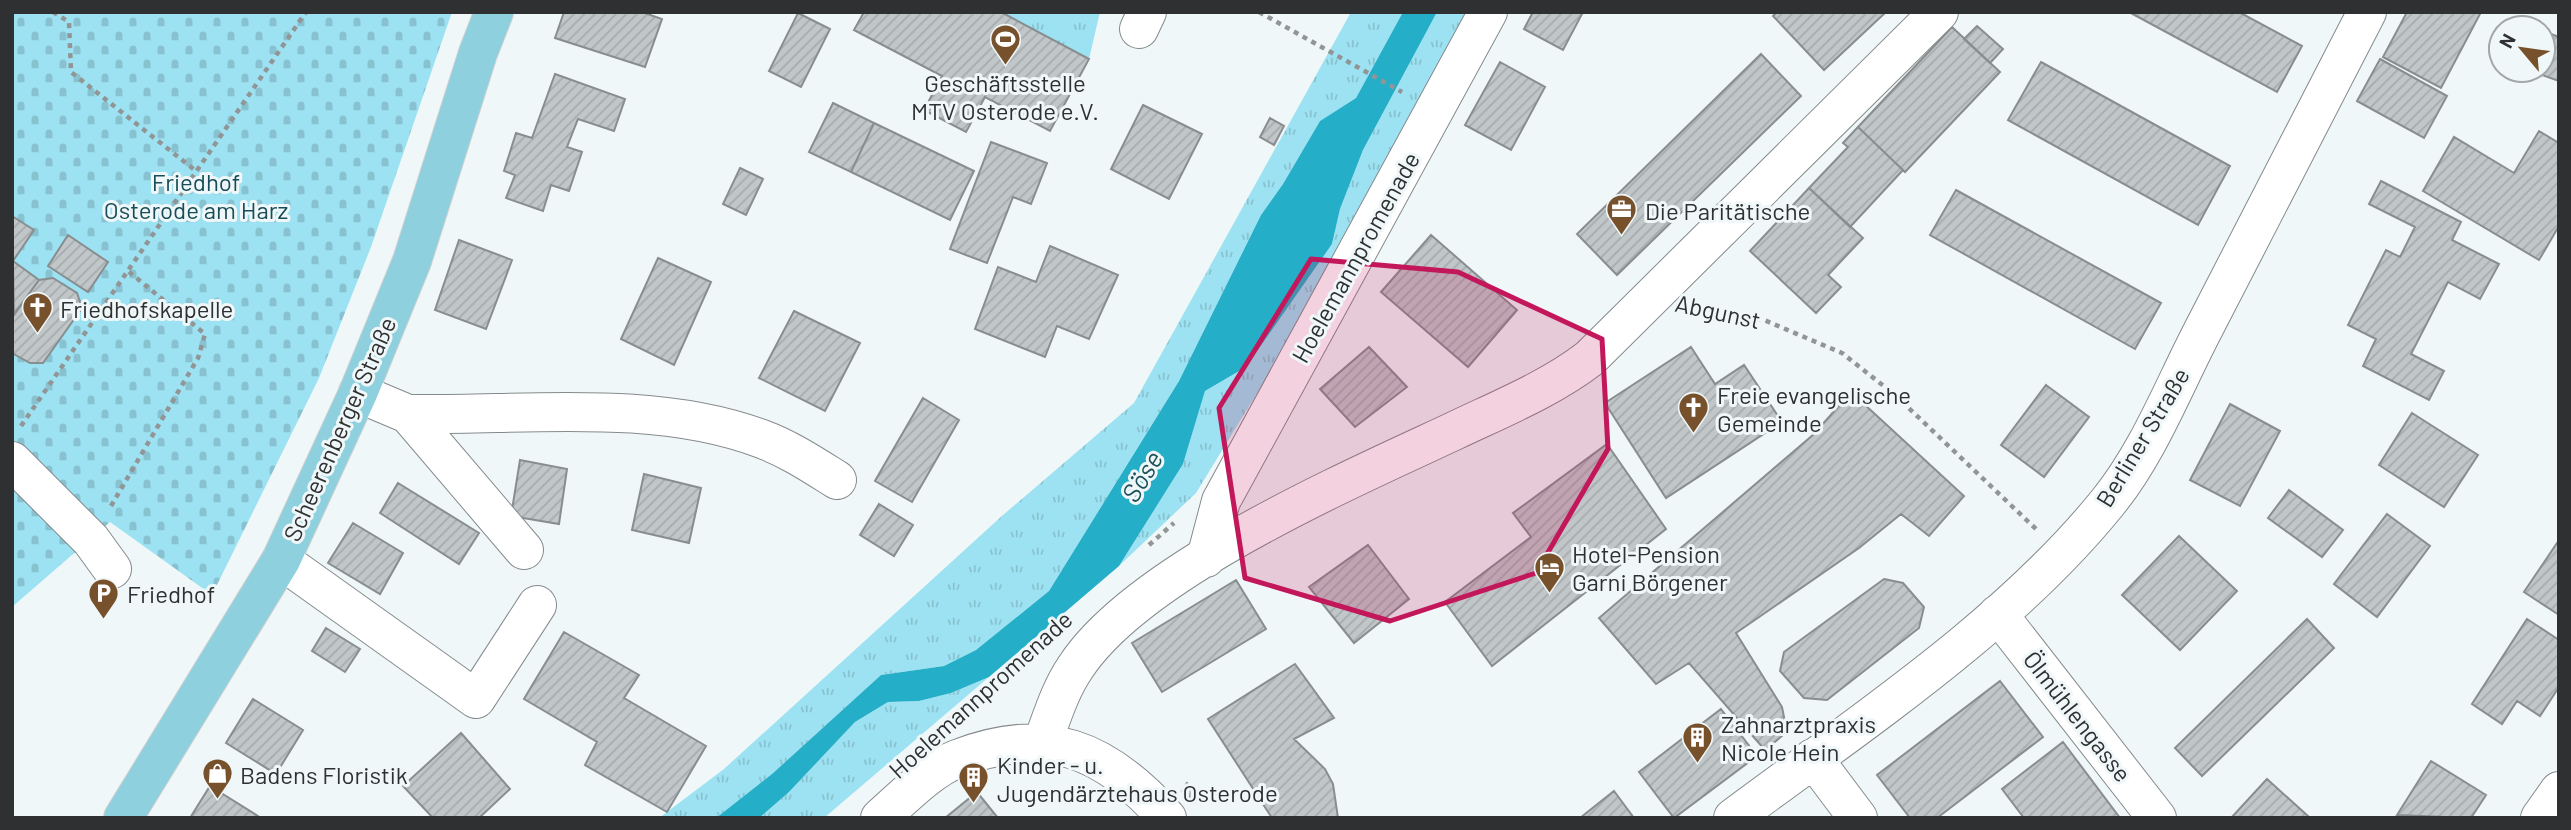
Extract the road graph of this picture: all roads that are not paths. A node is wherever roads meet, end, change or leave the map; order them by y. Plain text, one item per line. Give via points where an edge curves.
1 (494, 12) edge
2 (1488, 12) edge
3 (1939, 12) edge
4 (2367, 12) edge
5 (1652, 298) joint
6 (358, 393) junction
7 (408, 414) junction
8 (16, 444) edge
9 (837, 480) dead end
10 (524, 550) dead end
11 (102, 555) road end
12 (1206, 558) junction
13 (281, 560) junction
14 (537, 605) dead end
15 (1998, 614) junction
16 (1042, 741) junction
17 (1813, 758) junction
18 (2559, 792) edge
19 (123, 818) edge
20 (880, 818) edge
21 (1167, 818) edge
22 (1733, 818) edge
23 (1858, 818) edge
24 (2157, 818) edge
25 (2540, 818) edge

1 - 6 main road, Scheerenberger Straße via 411,261
2 - 12 street, Hoelemannpromenade via 1221,501
3 - 5 street, Abgunst
4 - 15 street, Berliner Straße via 2152,430 2109,501
5 - 12 street, Hoelemannpromenade via 1575,370
6 - 7 street
6 - 13 main road, Scheerenberger Straße
7 - 9 street via 604,412 652,416 761,439
7 - 10 street
8 - 11 street
12 - 16 street, Hoelemannpromenade via 1132,607 1096,642 1073,670
13 - 14 street via 476,699
13 - 19 main road, Scheerenberger Straße
15 - 17 street, Berliner Straße
15 - 24 street, Ölmühlengasse
16 - 20 street, Hoelemannpromenade via 955,760
16 - 21 street via 1087,755 1116,771
17 - 22 street, Berliner Straße
17 - 23 street
18 - 25 street

